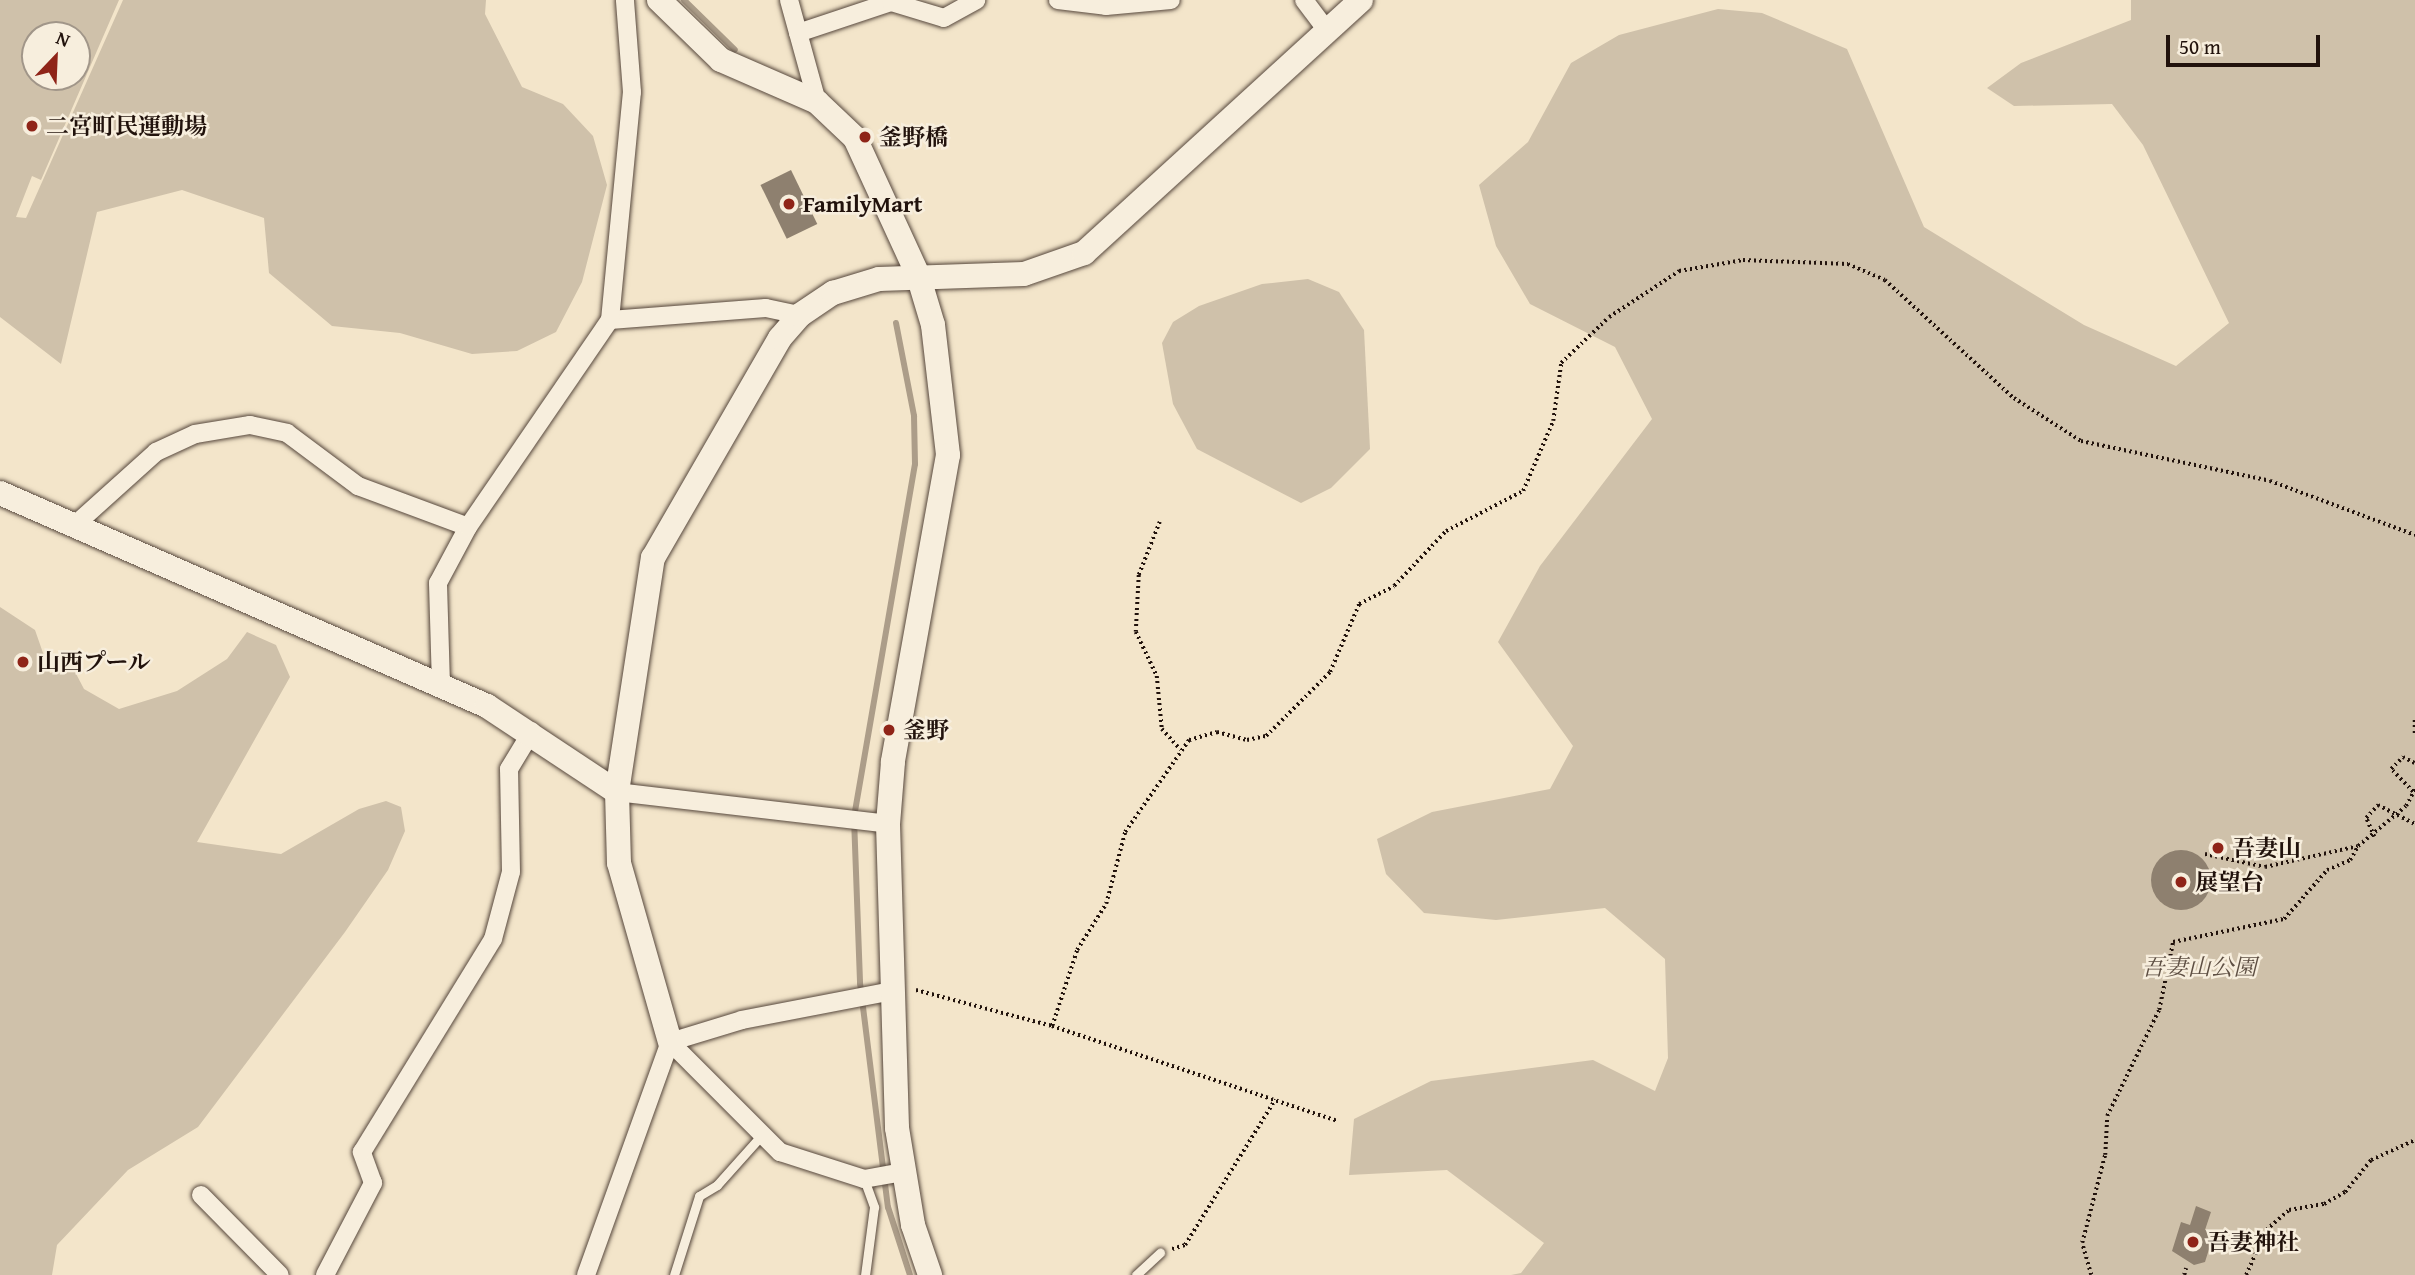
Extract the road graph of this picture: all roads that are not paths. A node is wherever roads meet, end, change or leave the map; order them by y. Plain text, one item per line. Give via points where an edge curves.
1 (625, 0) edge
2 (659, 0) edge
3 (789, 0) edge
4 (976, 0) edge
5 (1058, 0) edge
6 (1171, 0) edge
7 (1304, 0) edge
8 (1361, 0) edge
9 (891, 1) edge
10 (1100, 2) edge
11 (1327, 31) junction
12 (798, 33) junction
13 (817, 102) junction
14 (918, 275) junction
15 (800, 315) junction
16 (610, 320) junction
17 (0, 493) edge
18 (75, 525) junction
19 (468, 527) junction
20 (441, 685) junction
21 (533, 732) junction
22 (617, 792) junction
23 (881, 823) junction
24 (887, 992) junction
25 (670, 1042) junction
26 (760, 1137) junction
27 (898, 1173) junction
28 (869, 1178) junction
29 (201, 1195) dead end
30 (1160, 1253) road end
31 (280, 1275) edge
32 (325, 1275) edge
33 (586, 1275) edge
34 (674, 1275) edge
35 (865, 1275) edge
36 (930, 1275) edge
37 (1136, 1275) edge

1 - 16 street via 632,92
2 - 13 street via 721,60
3 - 12 street
4 - 9 street via 944,18
5 - 10 street
6 - 10 street
7 - 11 street
8 - 11 street
9 - 12 street
11 - 14 street via 1084,253 1024,274
12 - 13 street
13 - 14 street via 855,138
14 - 15 street via 834,293
14 - 23 street via 942,374 948,454
15 - 16 street via 766,307
15 - 22 street via 780,338 653,558
16 - 19 street
17 - 18 street
18 - 19 street via 156,452 195,434 250,425 287,433 358,486
18 - 20 street
19 - 20 street via 438,583
20 - 21 street
21 - 22 street
21 - 32 street via 507,776 511,872 493,939 362,1152 373,1183
22 - 23 street
22 - 25 street via 619,863
23 - 24 street
24 - 25 street
24 - 27 street
25 - 26 street
25 - 33 street
26 - 28 street via 780,1152
26 - 34 lane via 699,1196
27 - 28 street
27 - 36 street
28 - 35 lane via 874,1207
29 - 31 street
30 - 37 lane

